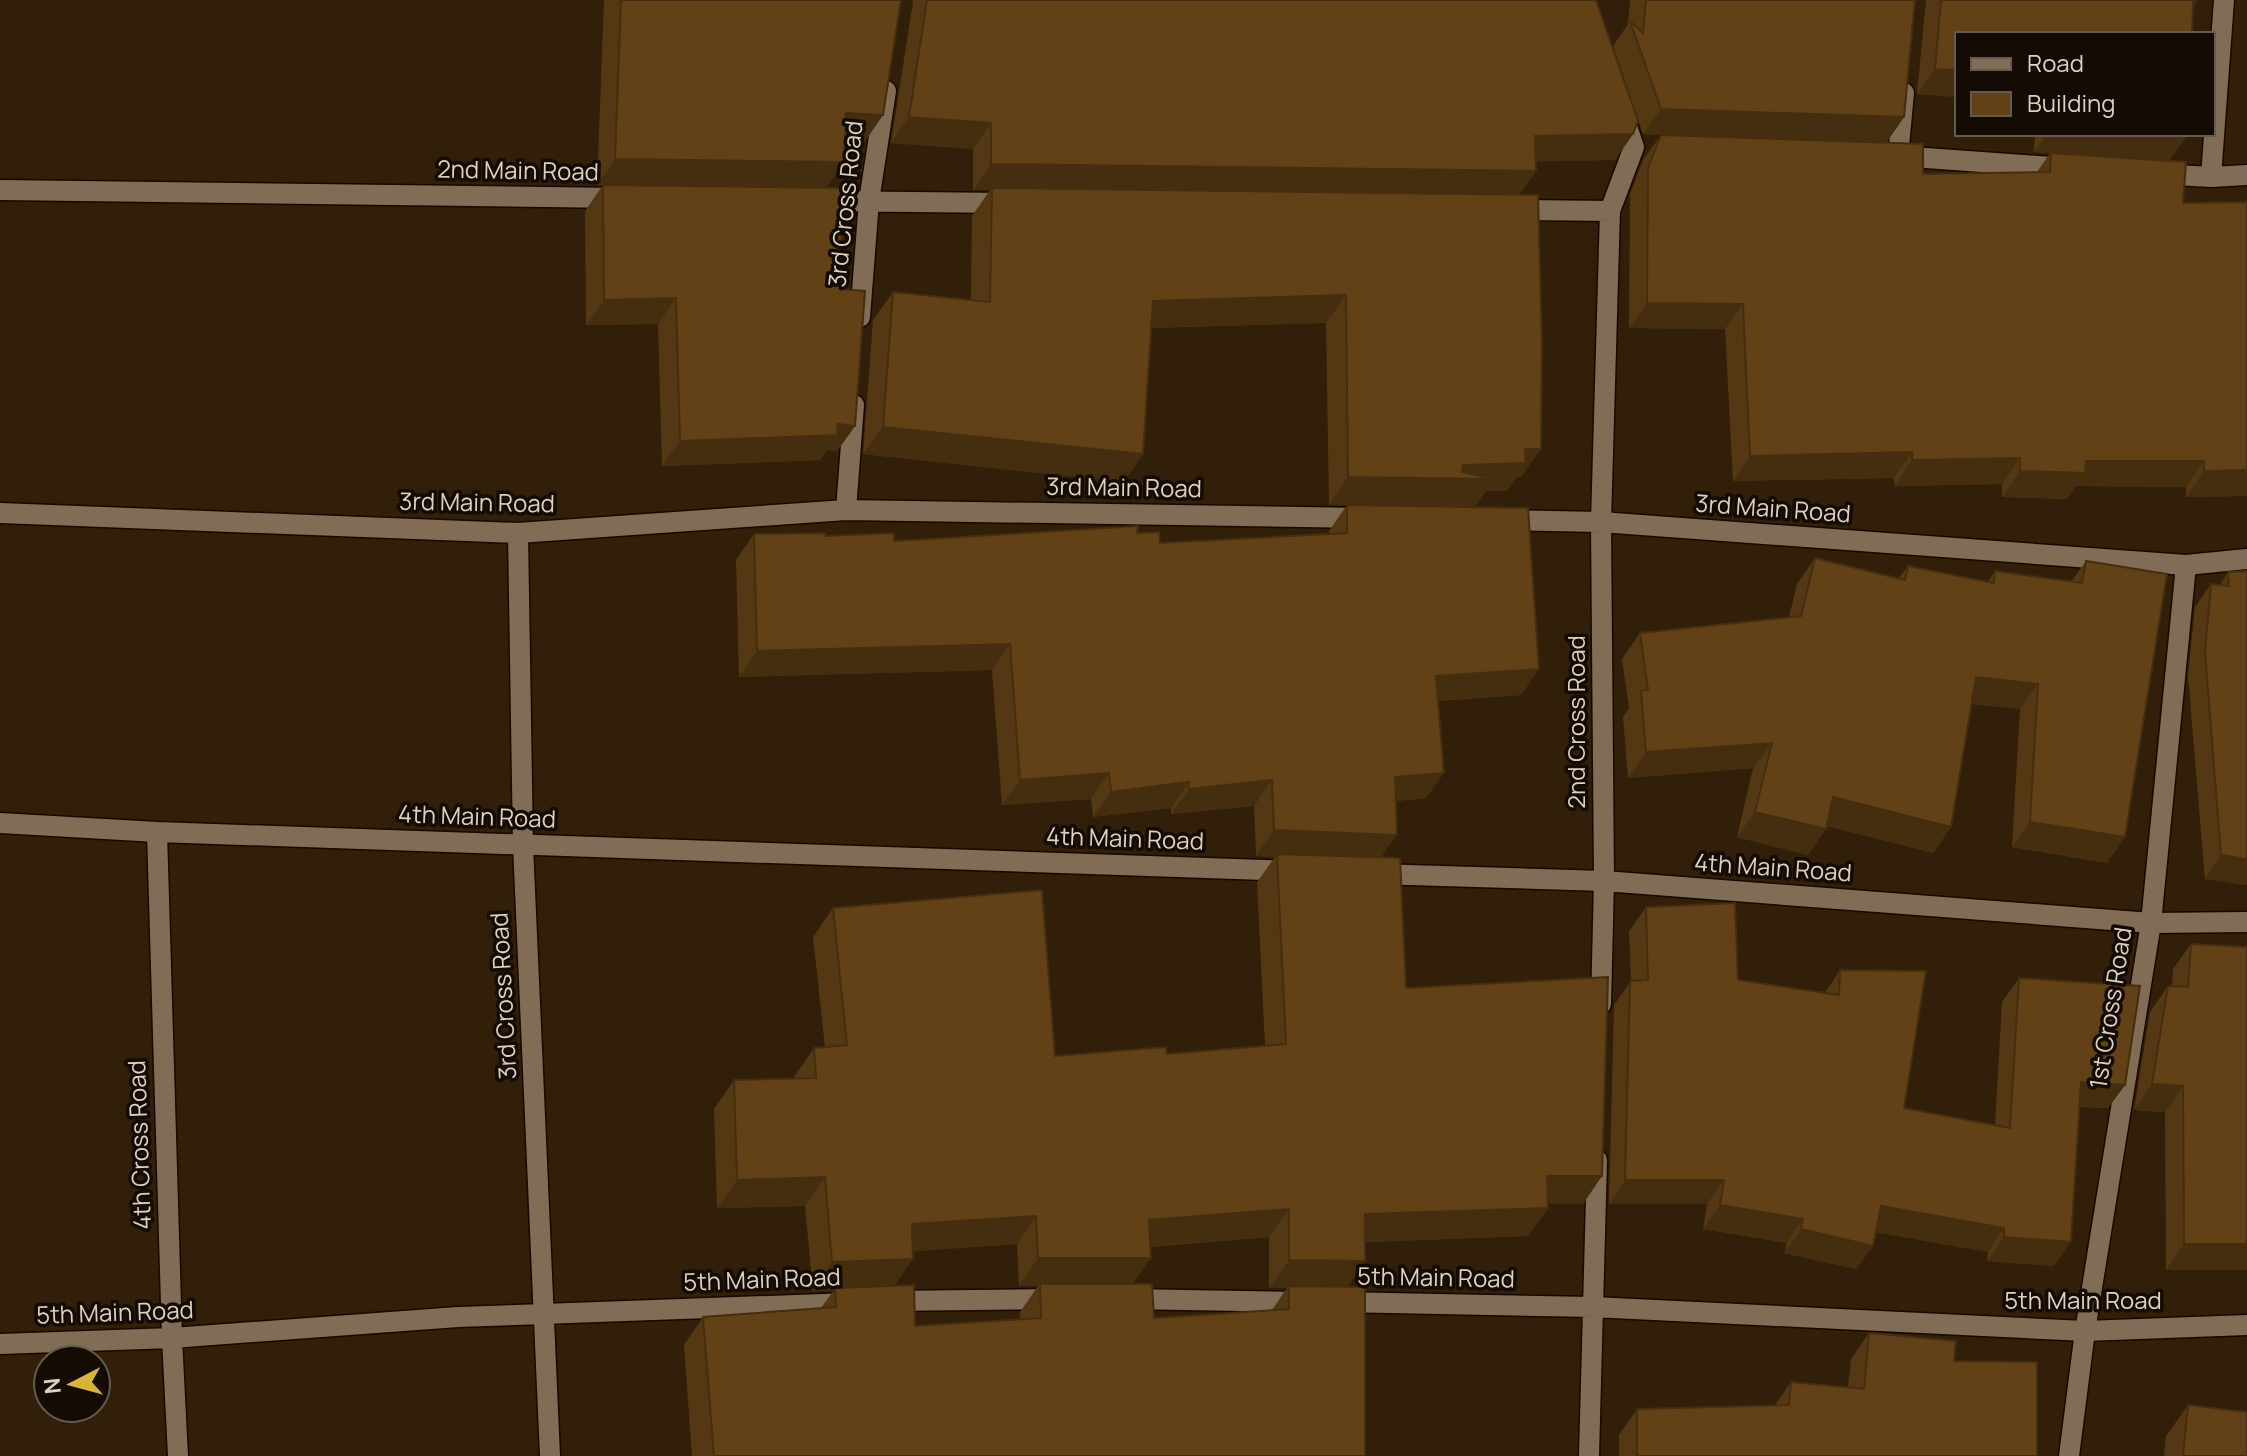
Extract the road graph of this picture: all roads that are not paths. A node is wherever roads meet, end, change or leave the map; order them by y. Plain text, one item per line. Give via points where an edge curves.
1 (2224, 0) edge
2 (888, 77) edge
3 (1906, 78) edge
4 (1619, 103) edge
5 (2215, 123) edge
6 (2214, 136) edge
7 (2086, 169) edge
8 (2132, 172) edge
9 (2247, 175) edge
10 (2211, 177) junction
11 (0, 190) edge
12 (648, 199) edge
13 (790, 200) edge
14 (869, 201) junction
15 (1027, 204) edge
16 (1484, 210) edge
17 (1610, 211) junction
18 (859, 340) edge
19 (855, 387) edge
20 (846, 510) junction
21 (0, 513) edge
22 (1381, 518) edge
23 (1491, 520) edge
24 (1601, 522) junction
25 (518, 533) junction
26 (2247, 559) edge
27 (2186, 565) junction
28 (0, 823) edge
29 (157, 832) junction
30 (523, 845) junction
31 (1318, 872) edge
32 (1350, 873) edge
33 (1604, 881) junction
34 (2247, 922) edge
35 (2151, 923) junction
36 (1601, 1023) edge
37 (1598, 1133) edge
38 (1079, 1299) edge
39 (1110, 1299) edge
40 (1593, 1307) junction
41 (545, 1314) junction
42 (2247, 1325) edge
43 (2085, 1331) junction
44 (172, 1338) junction
45 (0, 1344) edge
46 (178, 1456) edge
47 (550, 1456) edge
48 (1589, 1456) edge
49 (2069, 1456) edge

1 - 5 street
2 - 14 street, 3rd Cross Road
3 - 7 street via 1890,156
4 - 17 street, 2nd Cross Road via 1642,147
6 - 10 street
8 - 10 street
9 - 10 street
11 - 12 street, 2nd Main Road
13 - 14 street
14 - 15 street
14 - 18 street, 3rd Cross Road
16 - 17 street
17 - 24 street, 2nd Cross Road
19 - 20 street
20 - 22 street, 3rd Main Road
20 - 25 street, 3rd Main Road
21 - 25 street, 3rd Main Road
23 - 24 street, 3rd Main Road
24 - 27 street, 3rd Main Road
24 - 33 street, 2nd Cross Road
25 - 30 street, 3rd Cross Road
26 - 27 street, 3rd Main Road
27 - 35 street, 1st Cross Road
28 - 29 street, 4th Main Road
29 - 30 street, 4th Main Road
29 - 44 street, 4th Cross Road
30 - 31 street, 4th Main Road
30 - 41 street, 3rd Cross Road
32 - 33 street, 4th Main Road
33 - 35 street, 4th Main Road
33 - 36 street, 2nd Cross Road
34 - 35 street, 4th Main Road
35 - 43 street, 1st Cross Road
37 - 40 street
38 - 41 street, 5th Main Road
39 - 40 street, 5th Main Road
40 - 43 street, 5th Main Road
40 - 48 street
41 - 44 street, 5th Main Road
41 - 47 street, 3rd Cross Road
42 - 43 street, 5th Main Road
43 - 49 street, 1st Cross Road
44 - 45 street, 5th Main Road
44 - 46 street, 4th Cross Road

